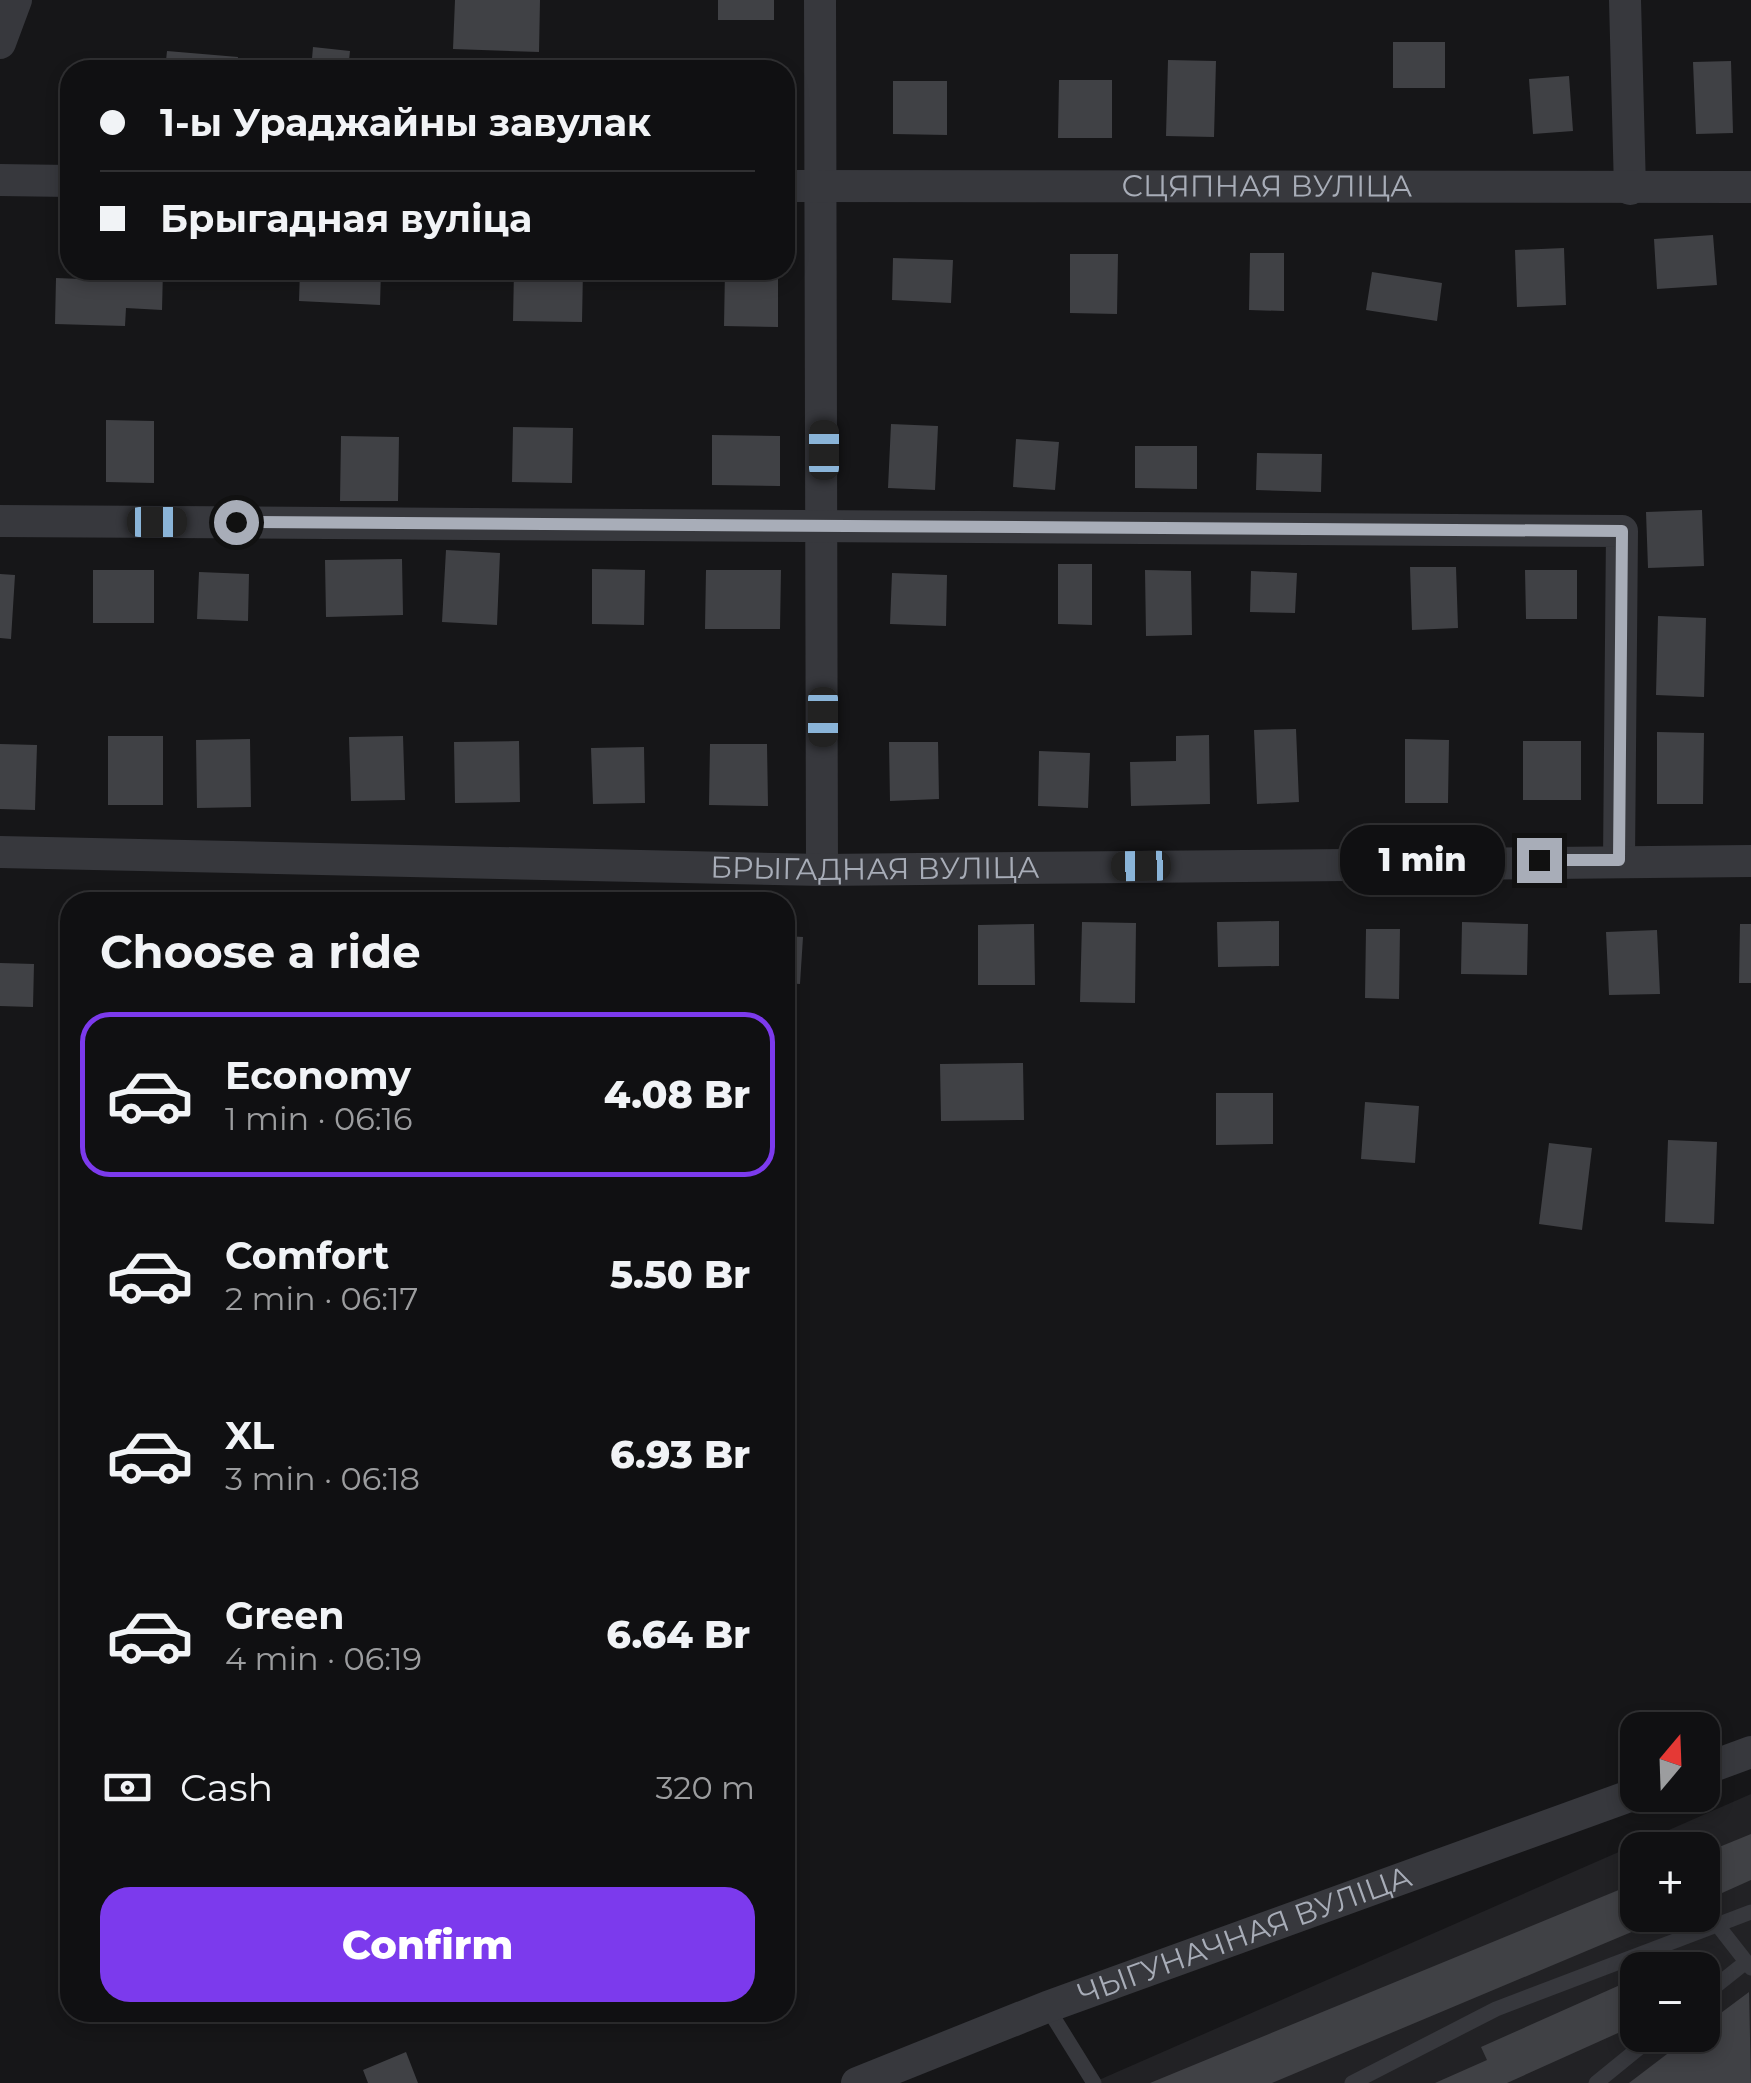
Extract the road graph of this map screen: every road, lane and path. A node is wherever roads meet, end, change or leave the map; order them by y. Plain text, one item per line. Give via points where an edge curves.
1 (16, 0) edge
2 (820, 0) edge
3 (1625, 0) edge
4 (0, 43) edge
5 (0, 180) edge
6 (60, 180) edge
7 (795, 186) edge
8 (823, 187) junction
9 (1751, 187) edge
10 (1630, 189) junction
11 (0, 521) edge
12 (824, 526) junction
13 (0, 852) edge
14 (1619, 860) junction
15 (1751, 861) edge
16 (822, 870) junction
17 (1751, 1752) edge
18 (1720, 1763) edge
19 (1620, 1800) edge
20 (1751, 1912) edge
21 (1720, 1927) joint
22 (1706, 1932) edge
23 (1749, 1965) edge
24 (1720, 1985) edge
25 (1048, 2007) junction
26 (1635, 2052) edge
27 (857, 2083) edge
28 (1094, 2083) edge
29 (1352, 2083) edge
30 (1596, 2083) edge

1 - 4 street
2 - 8 street
3 - 10 street
5 - 6 street
7 - 8 street, СЦЯПНАЯ ВУЛІЦА
8 - 10 street, СЦЯПНАЯ ВУЛІЦА
8 - 12 street
9 - 10 street, СЦЯПНАЯ ВУЛІЦА
11 - 12 street
12 - 14 street via 1622,531
12 - 16 street
13 - 16 street, БРЫГАДНАЯ ВУЛІЦА
14 - 15 street, БРЫГАДНАЯ ВУЛІЦА
14 - 16 street, БРЫГАДНАЯ ВУЛІЦА
17 - 18 street
19 - 25 street, ЧЫГУНАЧНАЯ ВУЛІЦА
20 - 21 lane
21 - 23 lane
22 - 29 lane via 1496,2009
23 - 24 lane
25 - 27 street, ЧЫГУНАЧНАЯ ВУЛІЦА
25 - 28 lane
26 - 30 lane

